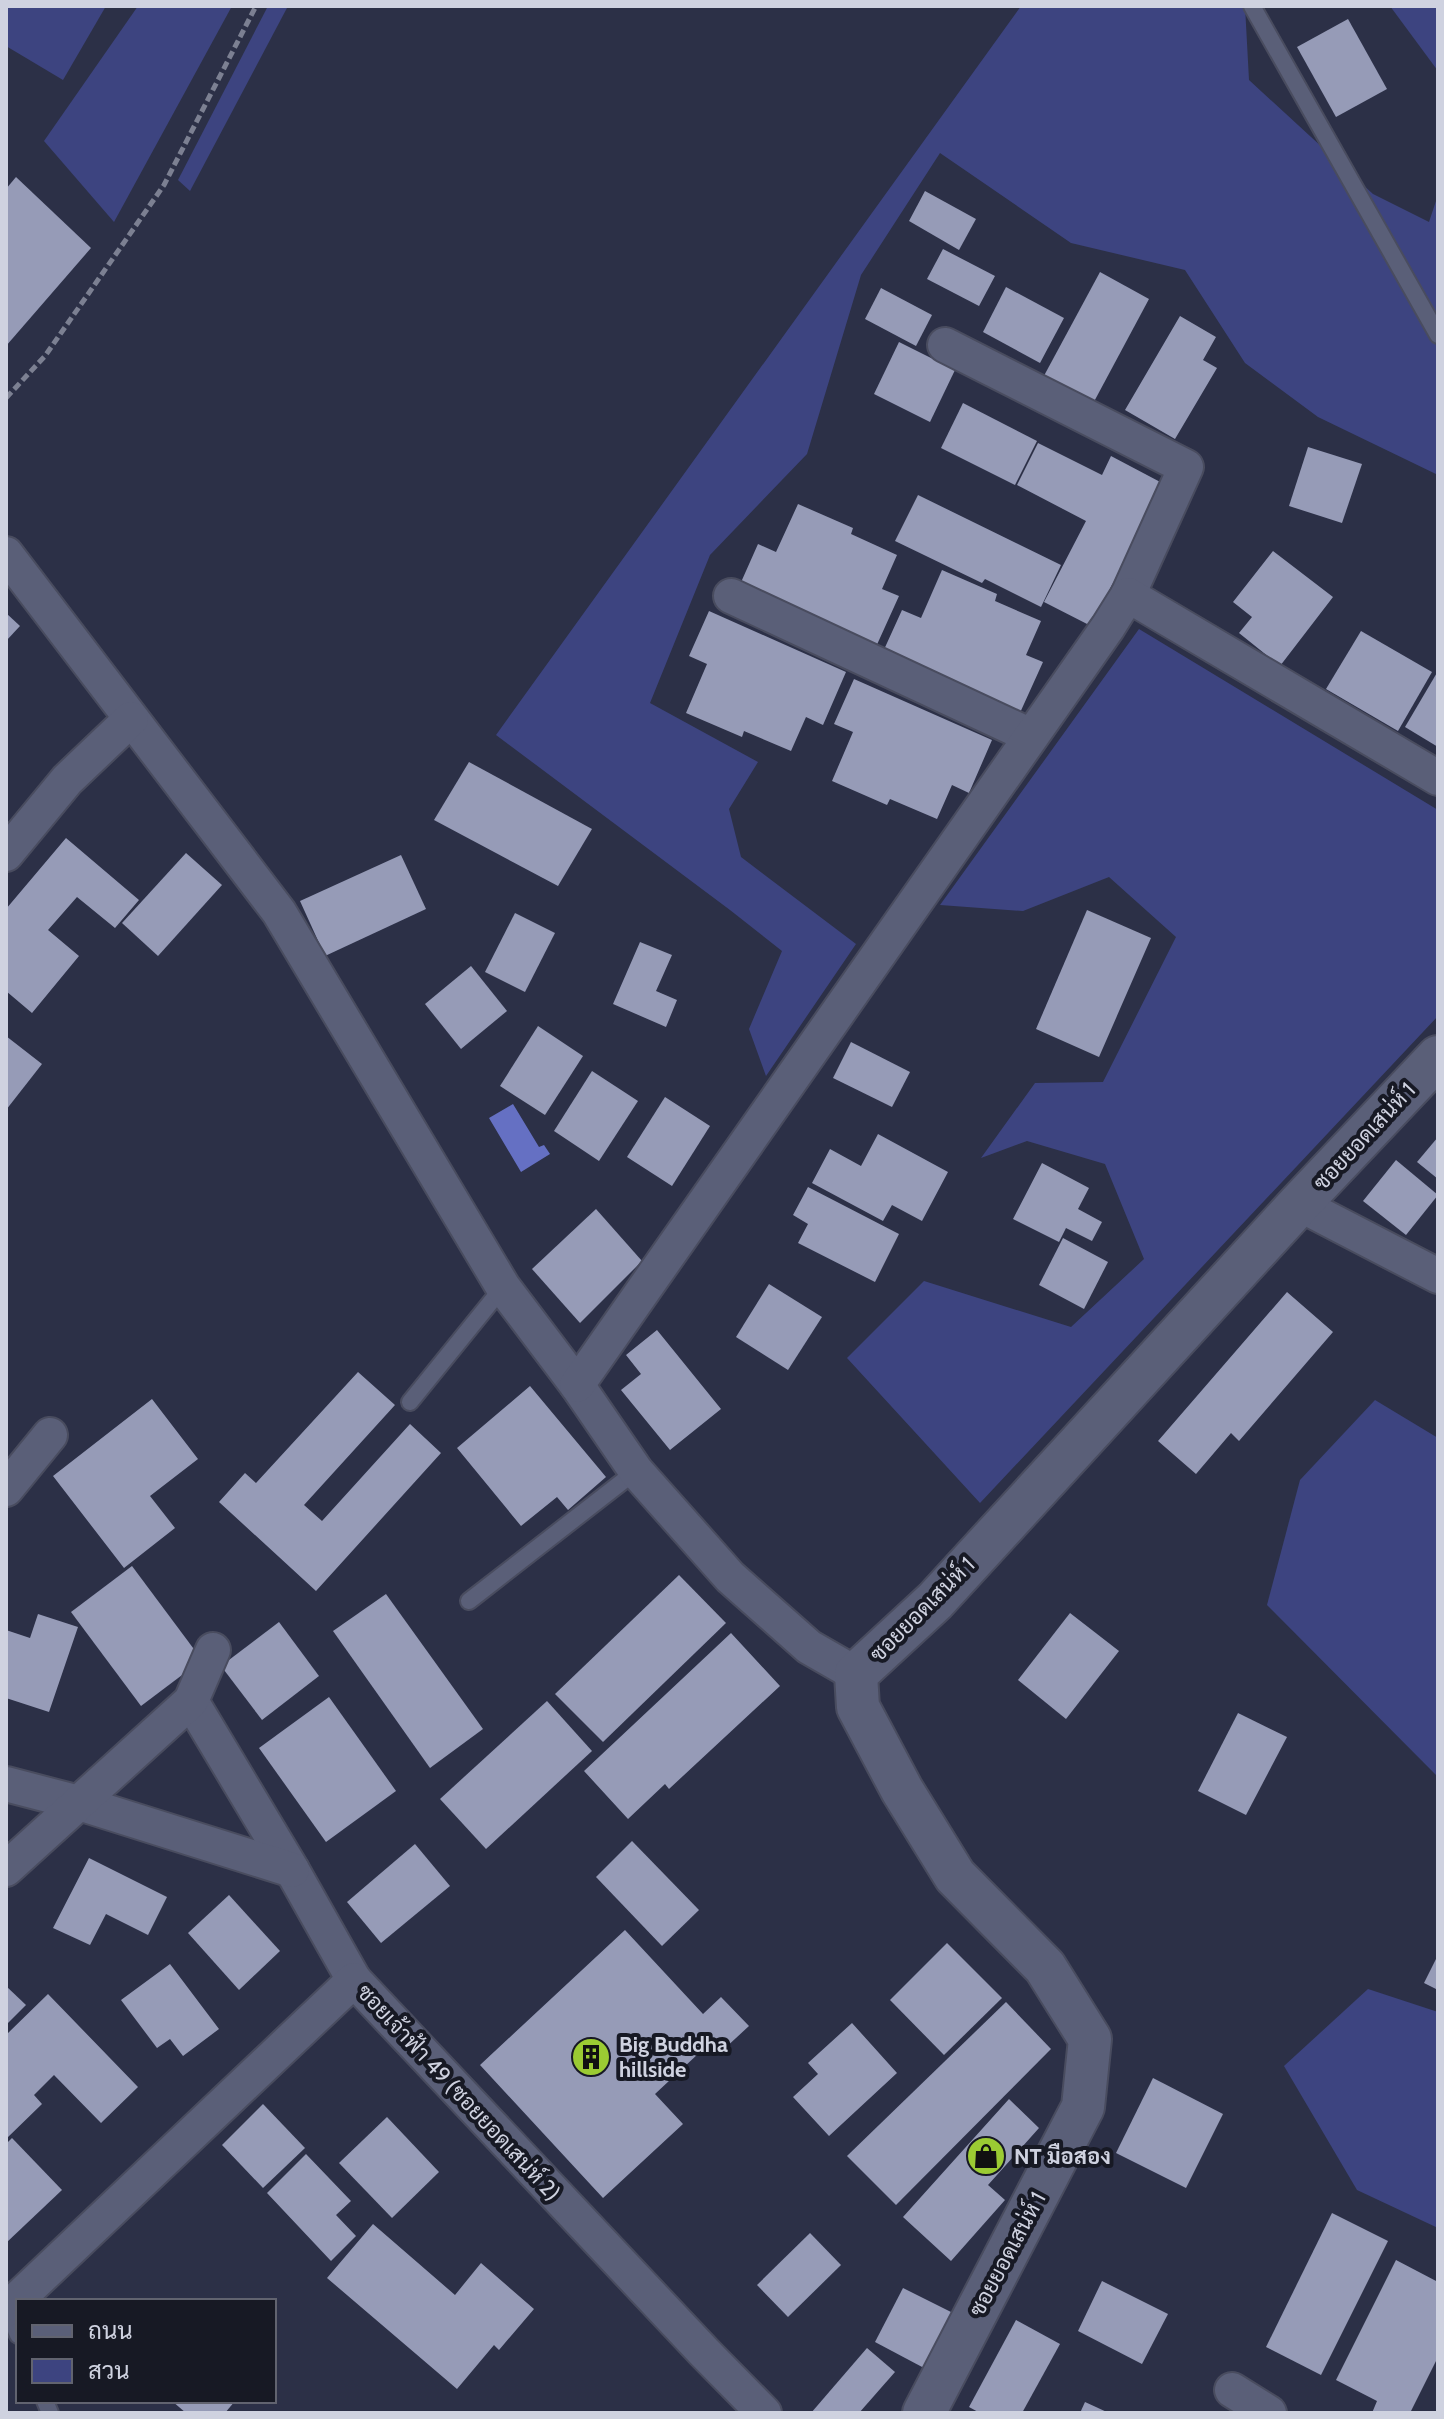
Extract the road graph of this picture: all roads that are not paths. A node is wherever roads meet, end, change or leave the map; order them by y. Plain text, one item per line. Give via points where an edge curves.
1 (1252, 6) edge
2 (1438, 335) edge
3 (945, 345) dead end
4 (6, 554) edge
5 (1128, 595) junction
6 (731, 596) dead end
7 (131, 719) junction
8 (1031, 736) junction
9 (1438, 778) edge
10 (6, 854) edge
11 (1438, 1057) edge
12 (1299, 1204) junction
13 (1438, 1276) edge
14 (503, 1287) junction
15 (577, 1385) junction
16 (410, 1402) dead end
17 (50, 1435) dead end
18 (636, 1471) junction
19 (6, 1489) edge
20 (469, 1601) dead end
21 (213, 1650) dead end
22 (856, 1674) junction
23 (191, 1701) junction
24 (6, 1784) edge
25 (79, 1803) junction
26 (6, 1869) edge
27 (292, 1870) junction
28 (354, 1980) junction
29 (28, 2299) edge
30 (1232, 2390) dead end
31 (764, 2413) edge
32 (924, 2413) edge
33 (1269, 2413) edge

1 - 2 lane
3 - 5 street via 1186,467
4 - 7 street
5 - 8 street
5 - 9 street
6 - 8 street
7 - 10 street via 67,780
7 - 14 street via 279,912
8 - 15 street
11 - 12 street, ซอยยอดเสน่ห์ 1
12 - 13 street
12 - 22 street, ซอยยอดเสน่ห์ 1 via 935,1601
14 - 15 street
14 - 16 lane
15 - 18 street
17 - 19 street
18 - 20 lane
18 - 22 street via 730,1577 809,1647
21 - 23 street
22 - 32 street, ซอยยอดเสน่ห์ 1 via 858,1707 955,1876 1045,1967 1090,2039 1083,2107
23 - 25 street
23 - 27 street
24 - 25 street
25 - 26 street
25 - 27 street
27 - 28 street
28 - 29 street, ซอยเจ้าฟ้า 49 (ซอยยอดเสน่ห์ 2)
28 - 31 street, ซอยเจ้าฟ้า 49 (ซอยยอดเสน่ห์ 2)
30 - 33 street

